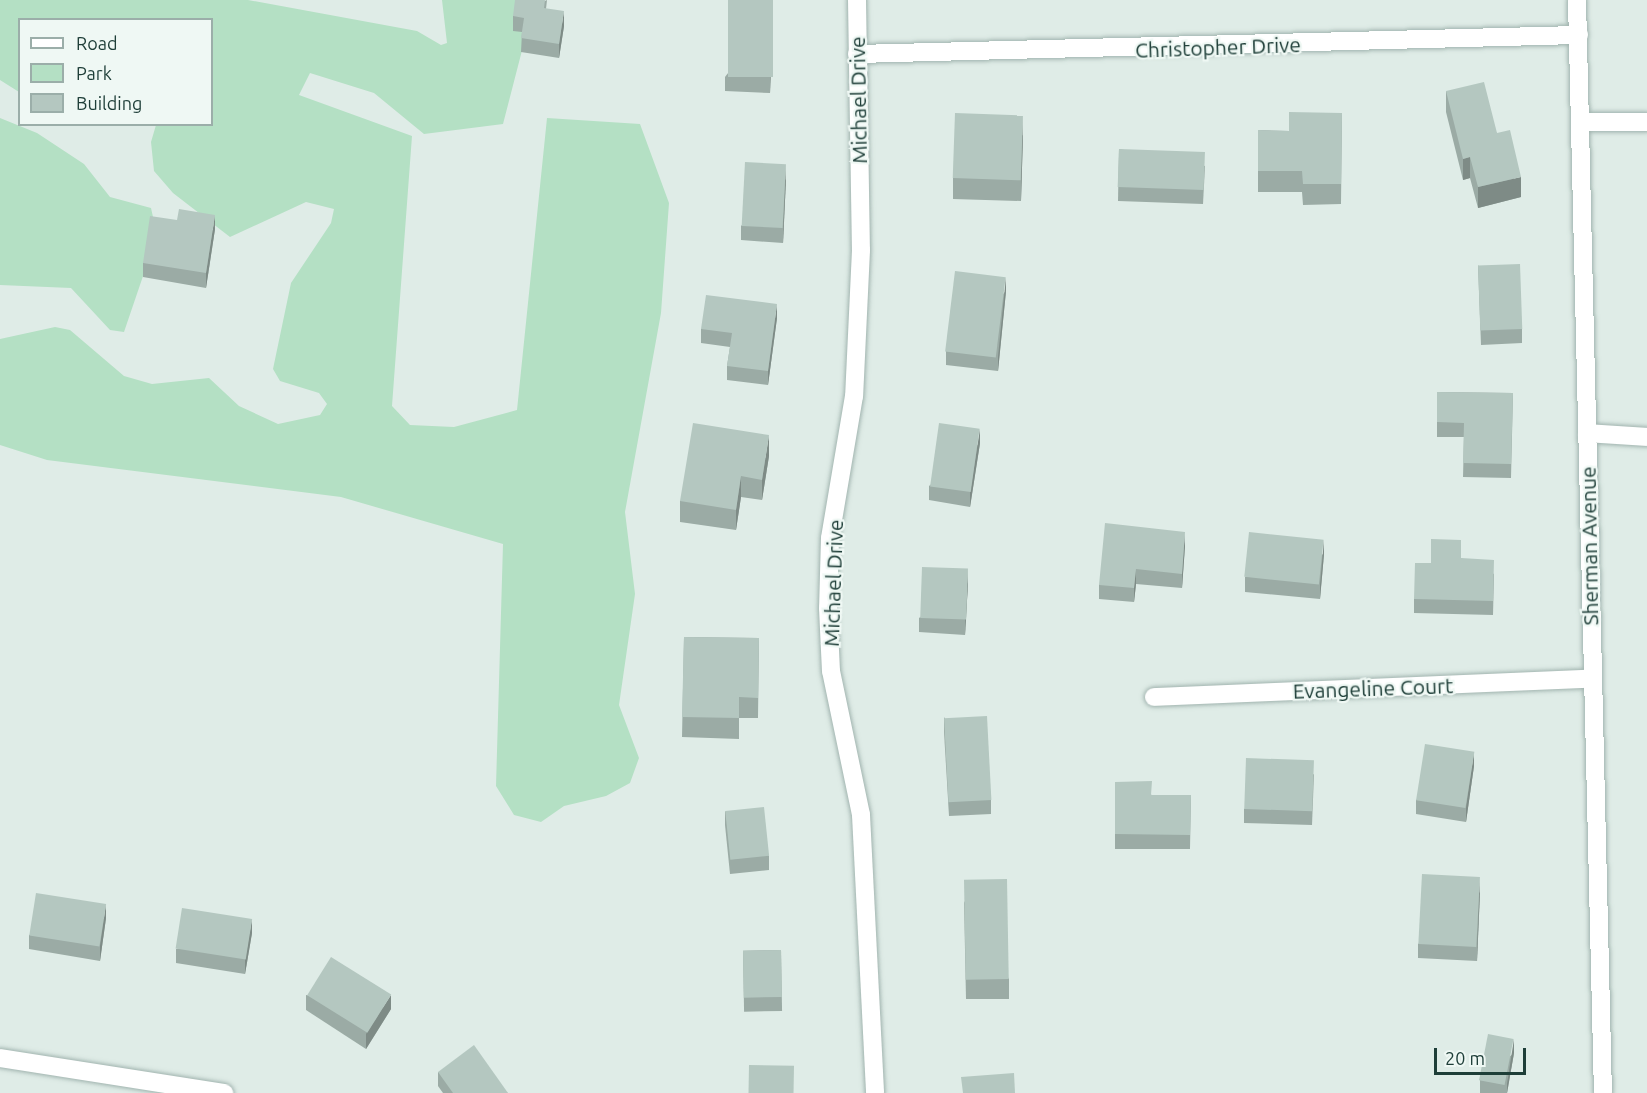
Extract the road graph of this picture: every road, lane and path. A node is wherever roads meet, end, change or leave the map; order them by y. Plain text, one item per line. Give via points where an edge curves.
1 (857, 0) edge
2 (1577, 0) edge
3 (1579, 35) junction
4 (857, 54) junction
5 (1584, 122) junction
6 (1647, 122) edge
7 (1587, 433) junction
8 (1647, 437) edge
9 (1591, 679) junction
10 (1154, 697) dead end
11 (0, 1058) edge
12 (224, 1093) edge
13 (875, 1093) edge
14 (1603, 1093) edge

1 - 4 street, Michael Drive
2 - 3 street, Sherman Avenue
3 - 4 street, Christopher Drive
3 - 5 street, Sherman Avenue
4 - 13 street, Michael Drive via 861,250 854,396 830,538 828,608 831,671 861,815
5 - 6 street
5 - 7 street, Sherman Avenue
7 - 8 street
7 - 9 street, Sherman Avenue
9 - 10 street, Evangeline Court
9 - 14 street, Sherman Avenue
11 - 12 street

